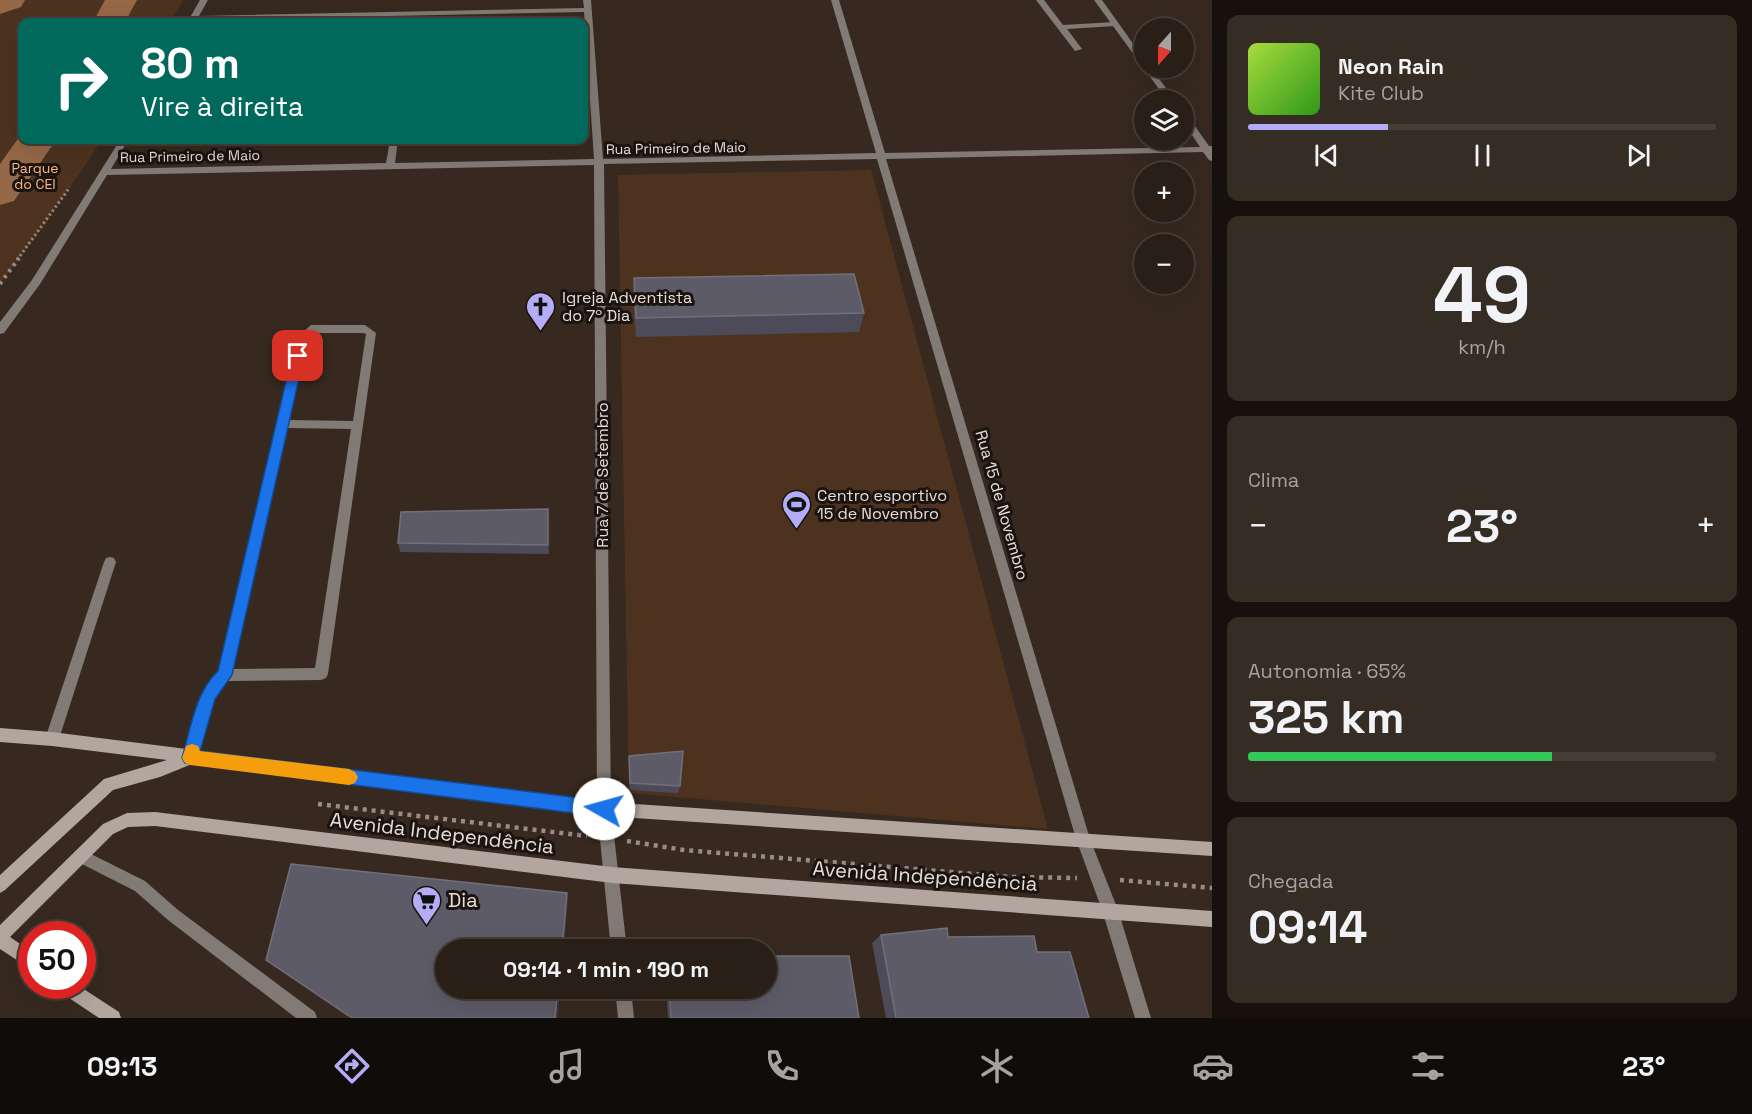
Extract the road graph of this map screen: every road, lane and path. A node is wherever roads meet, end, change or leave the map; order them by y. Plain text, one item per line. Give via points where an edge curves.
1 (204, 0) edge
2 (587, 0) edge
3 (835, 0) edge
4 (1040, 0) edge
5 (1098, 0) edge
6 (588, 10) junction
7 (193, 18) edge
8 (432, 18) edge
9 (1115, 24) junction
10 (1061, 27) junction
11 (1078, 49) dead end
12 (1134, 50) edge
13 (1194, 130) edge
14 (122, 144) edge
15 (393, 144) edge
16 (1209, 149) edge
17 (882, 158) junction
18 (1212, 158) edge
19 (599, 163) junction
20 (390, 166) junction
21 (105, 172) junction
22 (73, 183) dead end
23 (0, 284) edge
24 (0, 330) edge
25 (282, 424) junction
26 (358, 425) junction
27 (110, 562) dead end
28 (224, 675) junction
29 (0, 735) edge
30 (51, 739) junction
31 (190, 758) junction
32 (318, 804) dead end
33 (604, 809) junction
34 (607, 838) junction
35 (1083, 838) junction
36 (1212, 849) edge
37 (81, 856) junction
38 (612, 875) junction
39 (1098, 879) junction
40 (0, 885) edge
41 (1212, 888) edge
42 (1110, 910) junction
43 (1212, 919) edge
44 (0, 938) edge
45 (618, 939) edge
46 (18, 952) edge
47 (85, 999) edge
48 (624, 999) edge
49 (113, 1018) edge
50 (309, 1018) edge
51 (626, 1018) edge
52 (1143, 1018) edge

1 - 7 street
2 - 6 street, Rua 7 de Setembro
3 - 17 street, Rua 15 de Novembro
4 - 10 street
5 - 9 street
6 - 8 street
6 - 19 street, Rua 7 de Setembro
9 - 10 street
9 - 12 street
10 - 11 street
13 - 16 street
14 - 21 street
15 - 20 street
16 - 17 street, Rua Primeiro de Maio
16 - 18 street
17 - 19 street, Rua Primeiro de Maio
17 - 35 street, Rua 15 de Novembro
19 - 20 street, Rua Primeiro de Maio
19 - 33 street, Rua 7 de Setembro
20 - 21 street, Rua Primeiro de Maio
21 - 24 street via 36,282
22 - 23 path
25 - 26 street
25 - 26 street via 303,336 311,330 365,329 371,333
25 - 28 street
26 - 28 street via 321,674
27 - 30 street
28 - 31 street via 207,698
29 - 30 main road
30 - 31 main road
31 - 33 main road
31 - 40 main road via 109,784
32 - 34 path
33 - 34 street, Rua 7 de Setembro
33 - 35 main road
34 - 38 street, Rua 7 de Setembro
34 - 39 path via 684,850 976,874
35 - 36 main road
35 - 39 street, Rua 15 de Novembro
37 - 38 main road, Avenida Independência via 108,829 127,820 155,819
37 - 44 main road, Avenida Independência
37 - 50 street via 140,886
38 - 42 main road, Avenida Independência
38 - 45 street, Rua 7 de Setembro
39 - 41 path
39 - 42 street, Rua 15 de Novembro
42 - 43 main road, Avenida Independência
42 - 52 street, Rua 15 de Novembro
44 - 46 main road
47 - 49 main road
48 - 51 street

